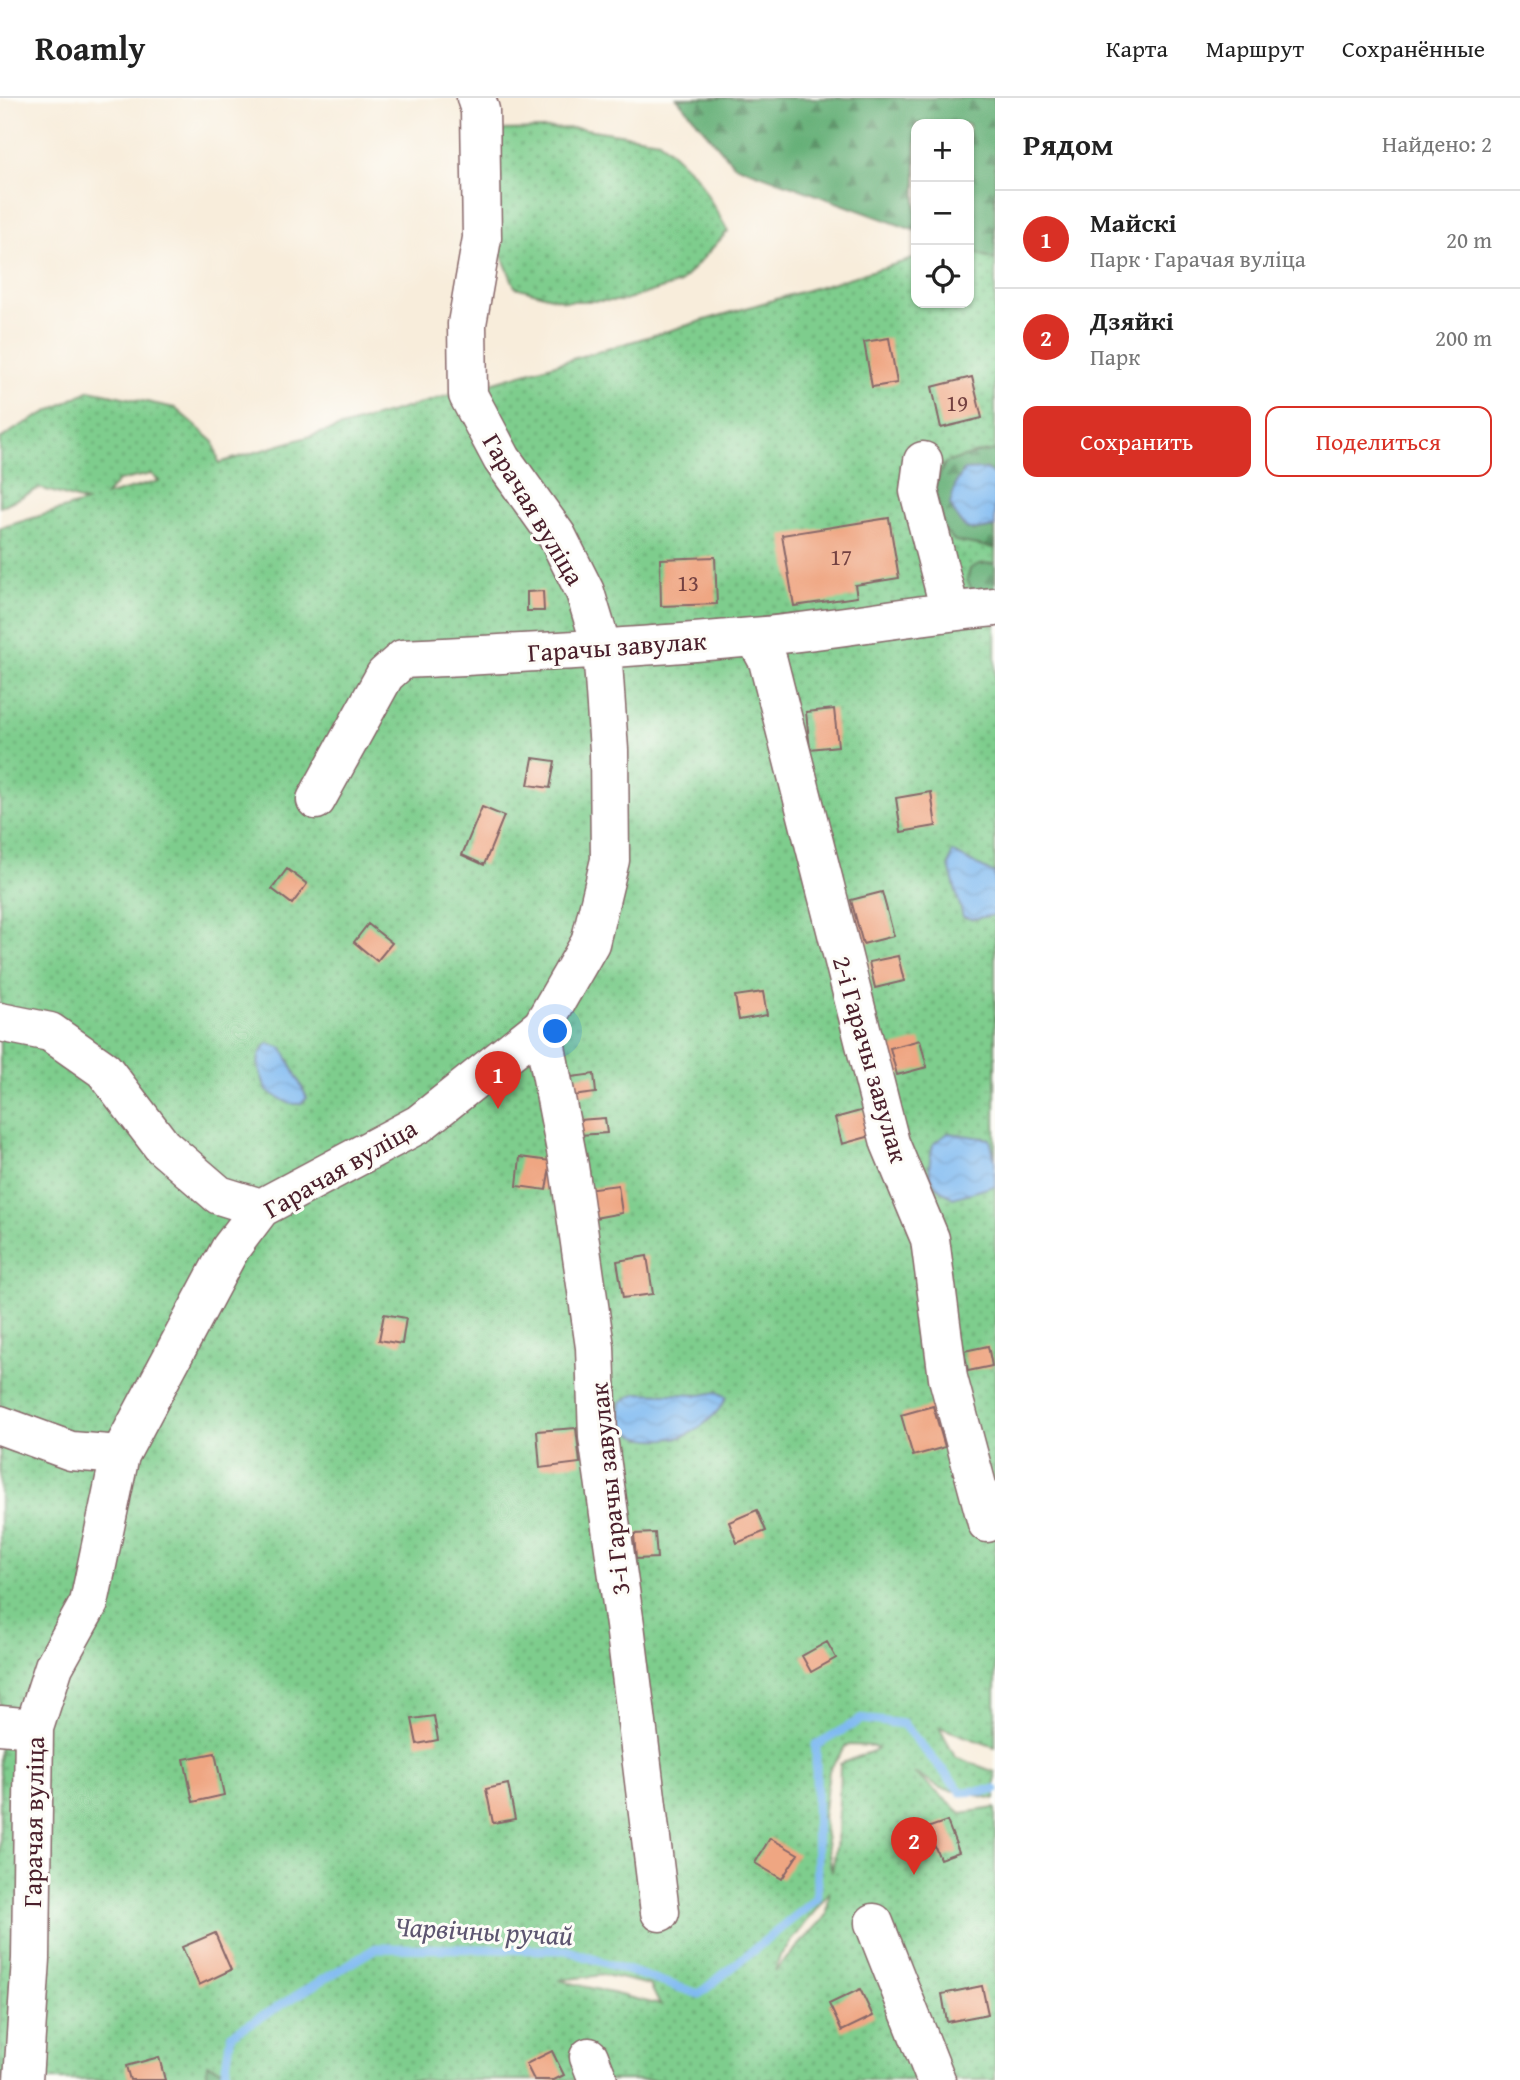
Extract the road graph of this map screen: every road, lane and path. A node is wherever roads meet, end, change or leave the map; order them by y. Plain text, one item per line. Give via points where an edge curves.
1 (476, 98) edge
2 (923, 461) dead end
3 (995, 607) edge
4 (950, 611) junction
5 (755, 637) junction
6 (602, 648) junction
7 (316, 800) dead end
8 (0, 1022) edge
9 (542, 1026) junction
10 (261, 1208) junction
11 (0, 1425) edge
12 (120, 1455) junction
13 (987, 1523) dead end
14 (17, 1727) edge
15 (660, 1912) dead end
16 (874, 1923) dead end
17 (15, 1957) edge
18 (23, 2080) edge
19 (936, 2080) edge

1 - 6 street, Гарачая вуліца via 482,238 467,324 468,395 502,459 557,536 585,592
2 - 4 street via 919,491
3 - 4 street, Гарачы завулак
4 - 5 street, Гарачы завулак
5 - 6 street, Гарачы завулак
5 - 13 street, 2-і Гарачы завулак via 768,661 890,1143 930,1239 948,1378
6 - 7 street, Гарачы завулак via 403,659 385,675
6 - 9 street, Гарачая вуліца via 610,860 590,943
8 - 10 street via 50,1032 104,1070 162,1146 219,1195
9 - 10 street, Гарачая вуліца via 419,1124
9 - 15 street, 3-і Гарачы завулак via 569,1166 595,1347 598,1437
10 - 12 street, Гарачая вуліца via 230,1248
11 - 12 street via 71,1451
12 - 14 street, Гарачая вуліца via 89,1603
14 - 17 street, Гарачая вуліца
16 - 19 street
17 - 18 street, Гарачая вуліца

